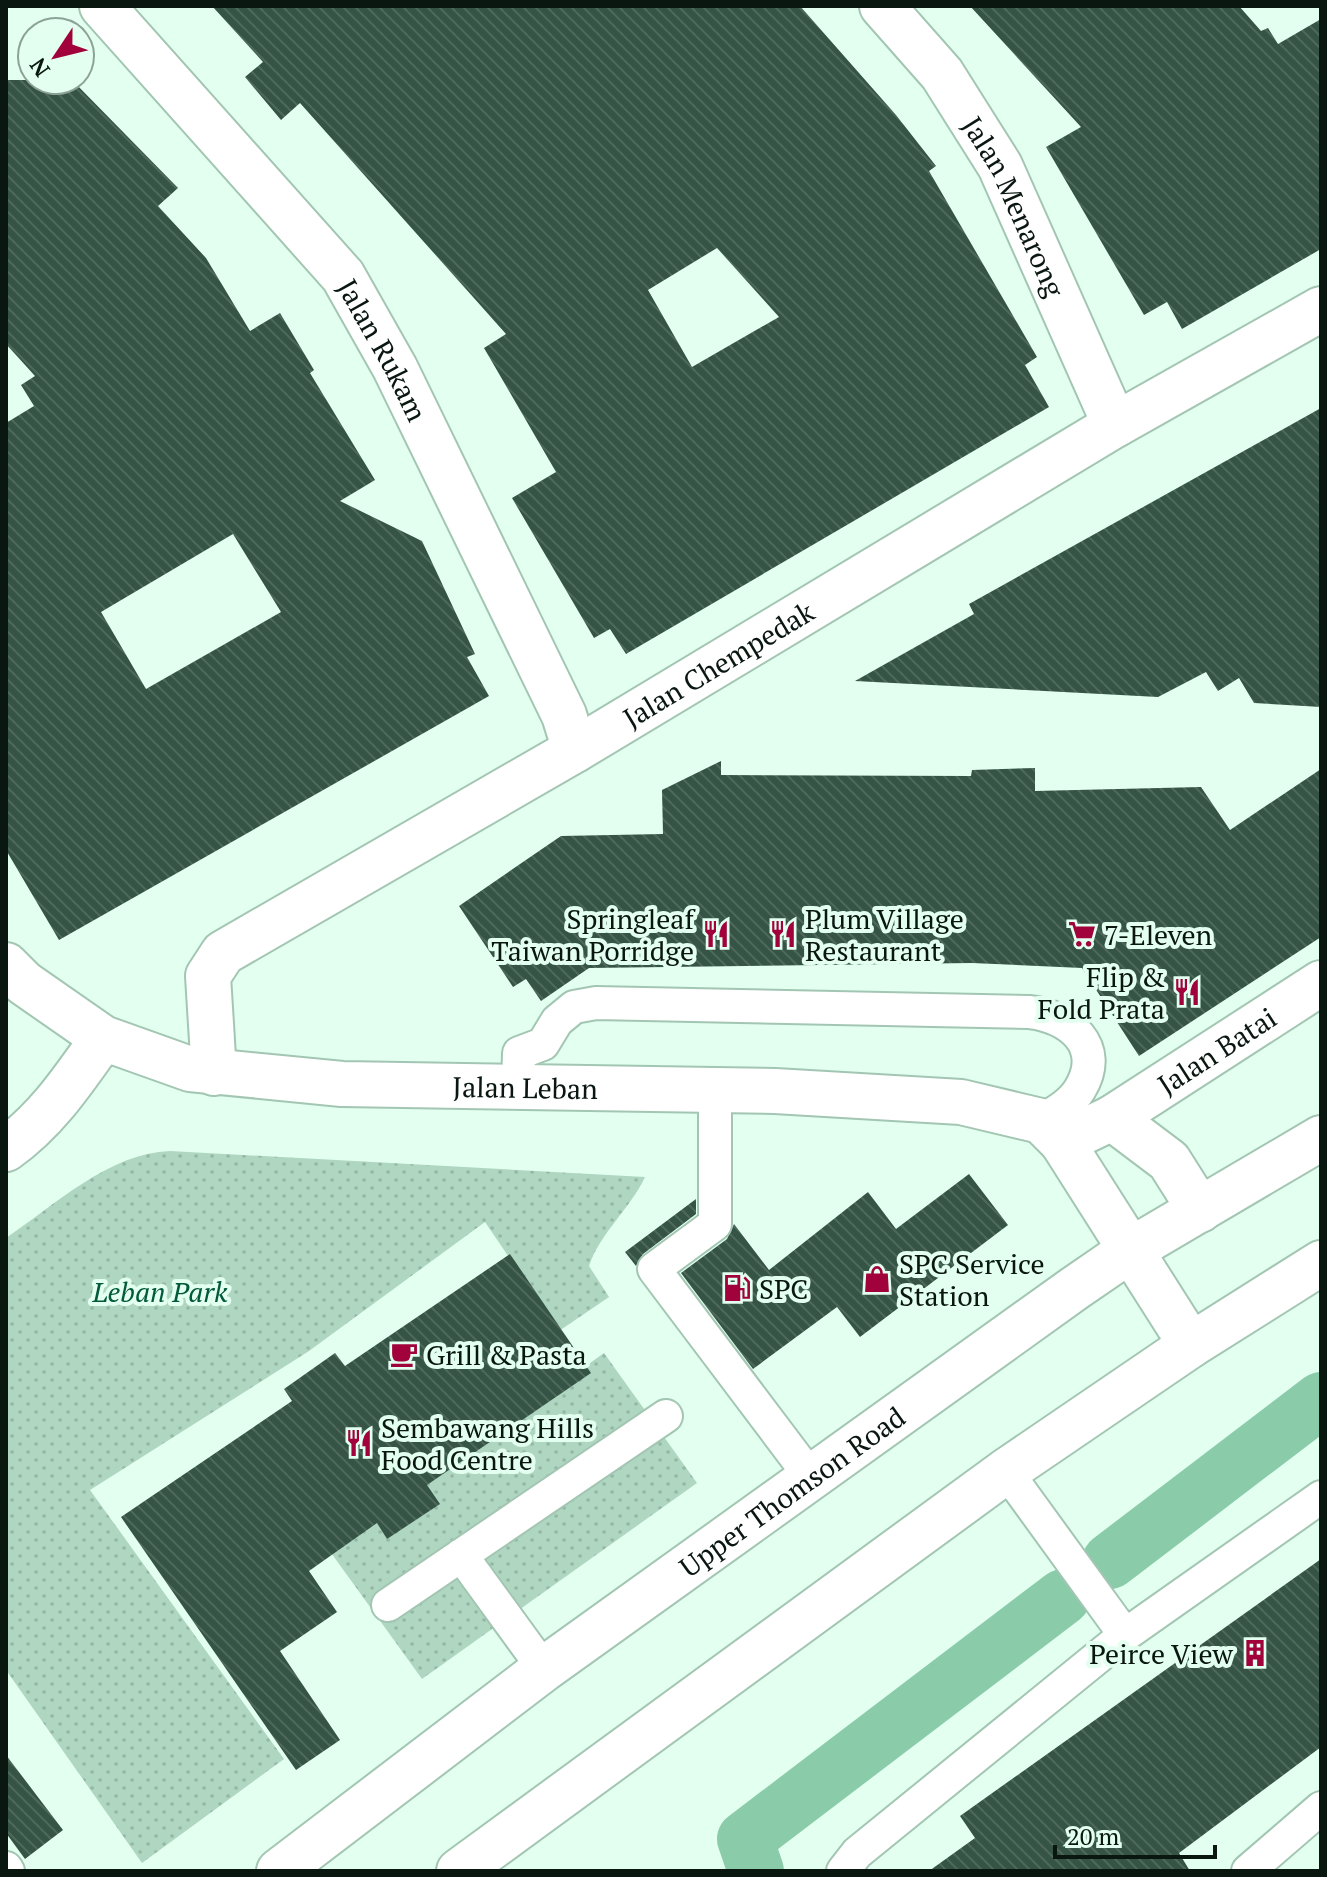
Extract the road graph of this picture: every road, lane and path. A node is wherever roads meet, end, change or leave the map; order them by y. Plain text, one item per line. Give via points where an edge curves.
1 (102, 6) edge
2 (882, 6) edge
3 (1321, 309) edge
4 (1115, 425) junction
5 (575, 750) junction
6 (6, 965) edge
7 (1321, 983) edge
8 (103, 1038) junction
9 (214, 1073) junction
10 (518, 1088) junction
11 (715, 1090) junction
12 (1112, 1118) junction
13 (1052, 1131) junction
14 (1321, 1138) edge
15 (6, 1149) edge
16 (1200, 1210) junction
17 (1129, 1251) junction
18 (1321, 1263) edge
19 (1191, 1345) junction
20 (666, 1416) dead end
21 (1006, 1471) junction
22 (810, 1476) junction
23 (1321, 1497) edge
24 (461, 1555) junction
25 (388, 1605) dead end
26 (1125, 1635) junction
27 (544, 1669) junction
28 (1321, 1808) edge
29 (279, 1871) edge
30 (459, 1871) edge
31 (843, 1871) edge
32 (1248, 1871) edge

1 - 5 street, Jalan Rukam via 343,276 402,382 564,715
2 - 4 street, Jalan Menarong via 942,74 1000,166
3 - 4 street, Jalan Chempedak
4 - 5 street, Jalan Chempedak
5 - 9 street, Jalan Chempedak via 223,953 208,976
6 - 8 street, Jalan Leban
7 - 12 street, Jalan Batai
8 - 9 street, Jalan Leban
8 - 15 street via 29,1133
9 - 10 street, Jalan Leban via 342,1084
10 - 11 street, Jalan Leban
10 - 13 lane via 519,1053 543,1044 557,1021 574,1007 596,1003 1029,1012 1068,1022 1080,1035 1086,1054 1088,1073
11 - 13 street, Jalan Leban via 961,1102
11 - 22 lane via 715,1224 654,1269
12 - 13 street
12 - 16 street via 1169,1161
13 - 17 street
14 - 16 street, Upper Thomson Road
16 - 17 street, Upper Thomson Road
17 - 19 street
17 - 22 street, Upper Thomson Road
18 - 19 street
19 - 21 street
20 - 24 lane
21 - 26 lane
21 - 30 street
22 - 27 street, Upper Thomson Road
23 - 26 lane
24 - 25 lane
24 - 27 lane
26 - 31 lane via 857,1853
27 - 29 street, Upper Thomson Road
28 - 32 lane

